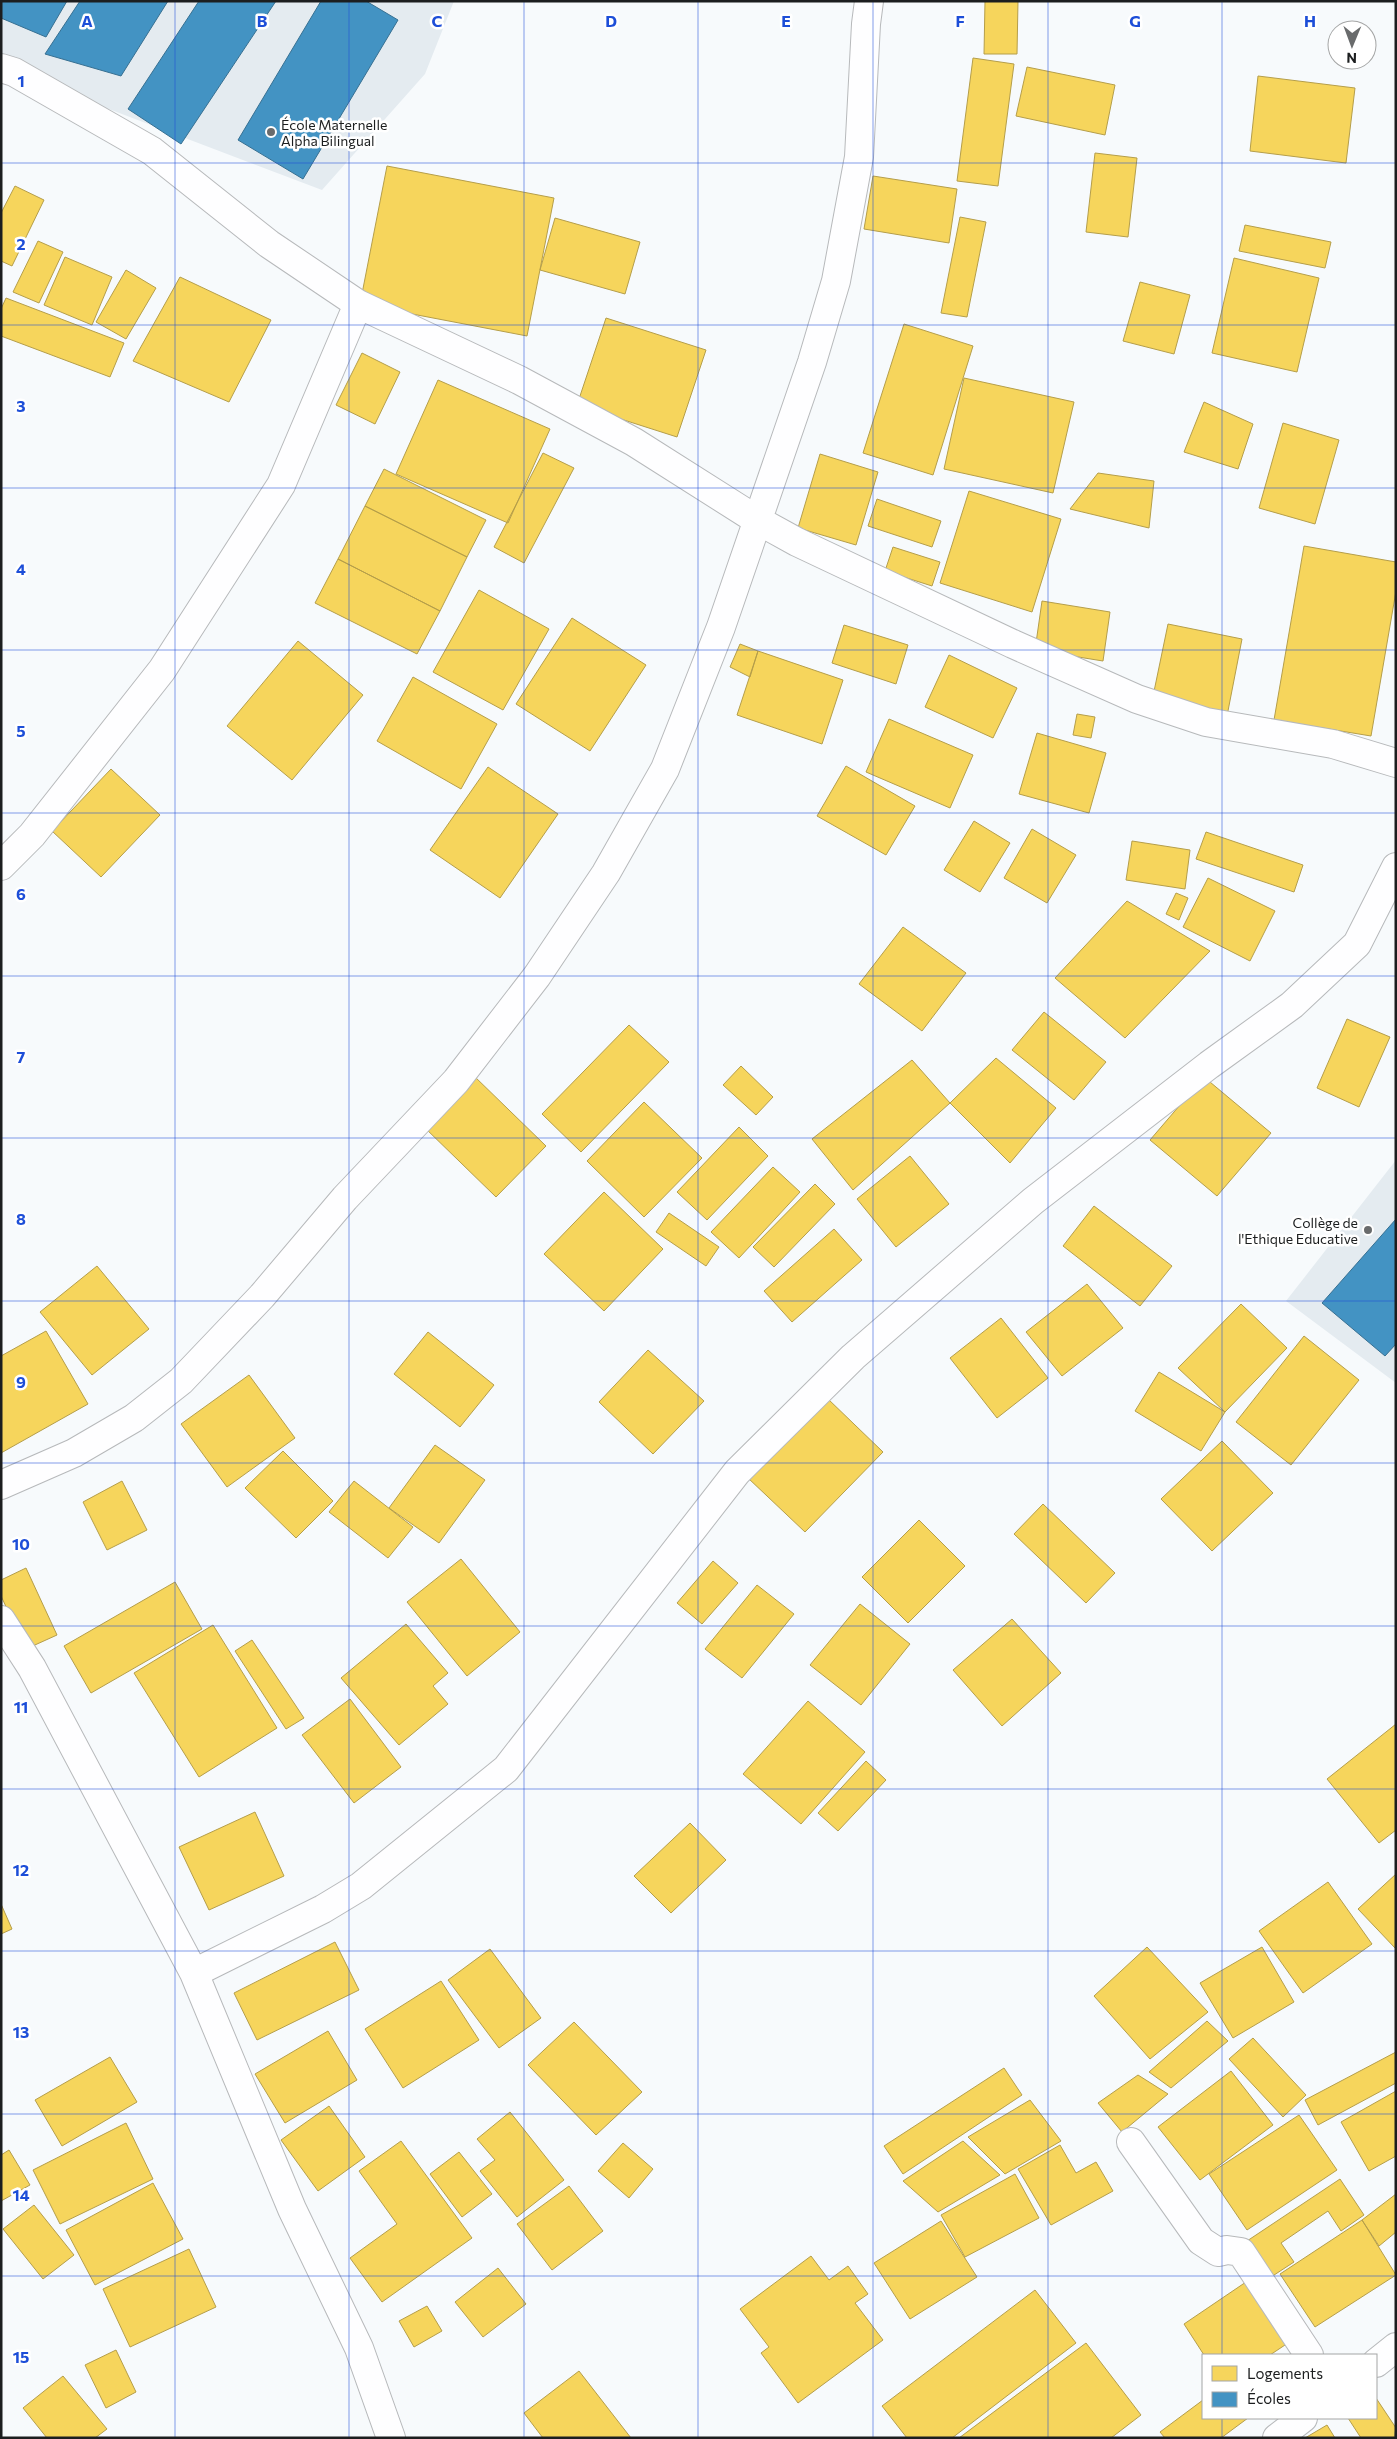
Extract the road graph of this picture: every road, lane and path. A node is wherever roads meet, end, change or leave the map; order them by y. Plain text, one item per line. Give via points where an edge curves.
1 (869, 1) edge
2 (1, 68) edge
3 (358, 304) junction
4 (757, 520) junction
5 (1396, 763) edge
6 (1, 866) edge
7 (1396, 867) edge
8 (1, 1485) edge
9 (1, 1620) edge
10 (194, 1973) junction
11 (1131, 2142) dead end
12 (1396, 2347) edge
13 (1308, 2354) edge
14 (1377, 2362) edge
15 (1302, 2419) edge
16 (391, 2438) edge
17 (1277, 2438) edge

1 - 4 street via 859,157 836,281 812,362
2 - 3 street via 14,72 152,151 269,244
3 - 4 street via 519,380 626,438
3 - 6 street via 281,485 162,670 32,834
4 - 5 street via 896,590 1136,699 1206,722 1333,744
4 - 8 street via 665,769 606,873 537,976 456,1081 345,1198 262,1296 181,1381 134,1418 74,1453
7 - 10 street via 1356,944 1292,1006 1209,1065 1033,1201 853,1357 737,1472 506,1769 361,1886
9 - 10 street via 32,1668
10 - 16 street via 292,2209 359,2348
11 - 13 street via 1201,2240 1218,2252 1241,2252
12 - 14 street
15 - 17 street

